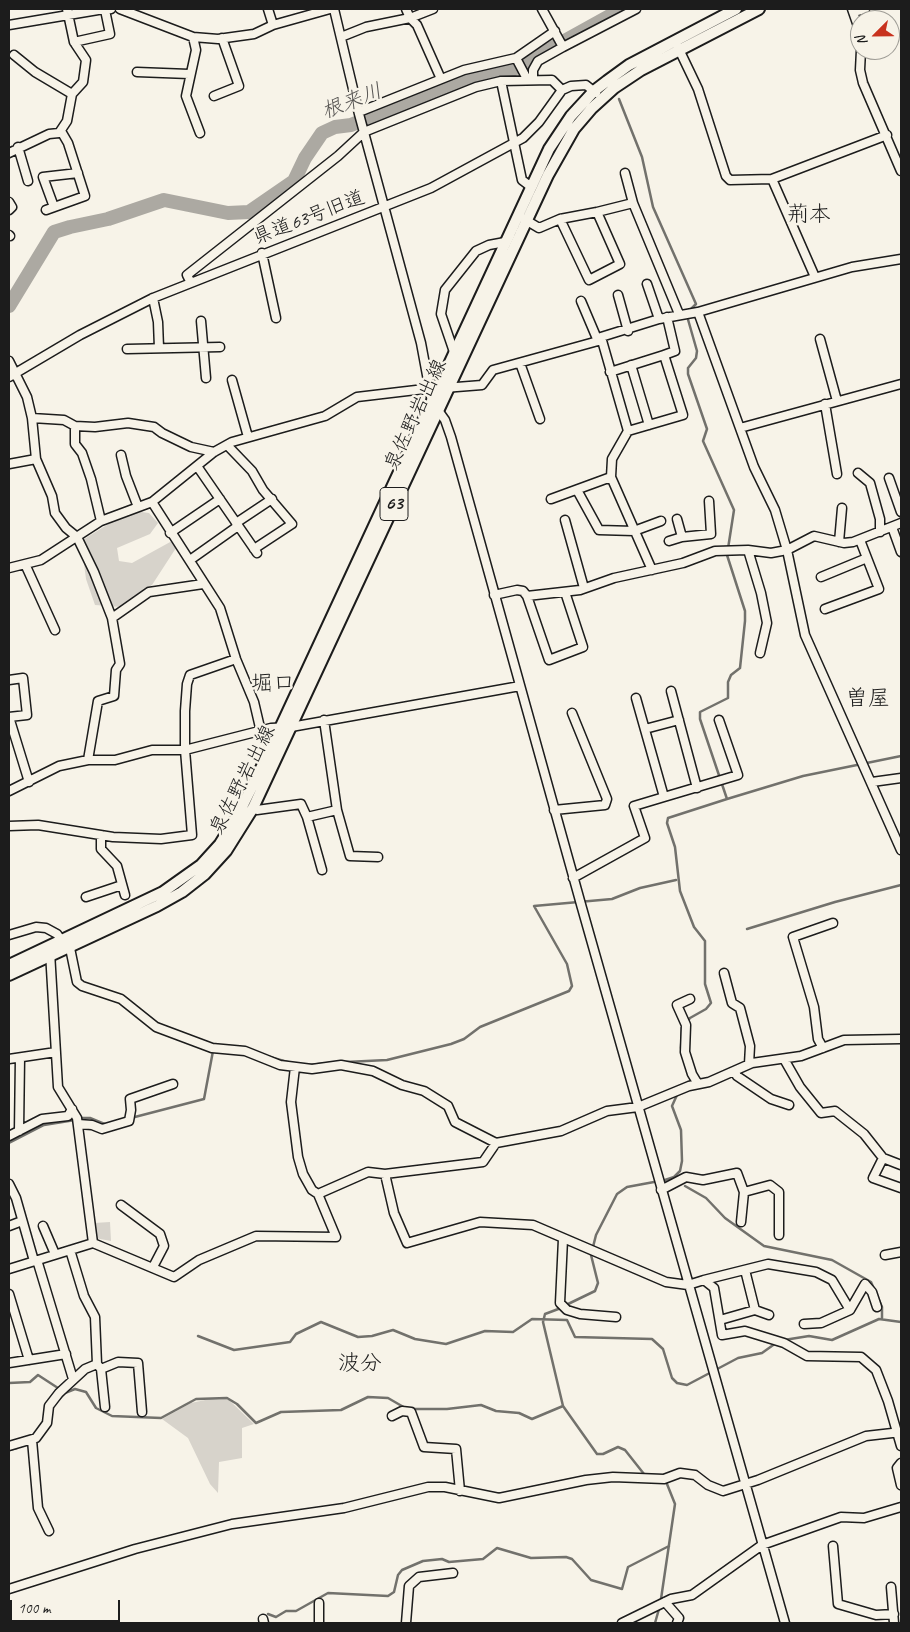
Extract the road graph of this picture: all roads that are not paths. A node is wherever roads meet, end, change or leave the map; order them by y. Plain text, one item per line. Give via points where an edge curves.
1 (107, 9) edge
2 (120, 9) edge
3 (268, 9) edge
4 (330, 9) edge
5 (334, 9) edge
6 (406, 9) edge
7 (433, 9) edge
8 (542, 9) edge
9 (634, 9) edge
10 (736, 9) edge
11 (759, 9) edge
12 (865, 9) edge
13 (852, 10) edge
14 (68, 12) edge
15 (410, 18) junction
16 (9, 25) edge
17 (273, 25) junction
18 (555, 32) junction
19 (193, 36) junction
20 (341, 37) junction
21 (222, 38) junction
22 (675, 40) junction
23 (74, 42) junction
24 (563, 47) junction
25 (679, 52) junction
26 (14, 55) dead end
27 (517, 59) junction
28 (860, 60) edge
29 (138, 72) dead end
30 (189, 74) junction
31 (528, 77) junction
32 (441, 80) junction
33 (501, 81) junction
34 (562, 90) junction
35 (594, 91) junction
36 (72, 94) junction
37 (214, 96) dead end
38 (602, 99) junction
39 (359, 113) junction
40 (363, 130) junction
41 (60, 131) junction
42 (200, 133) dead end
43 (887, 135) junction
44 (514, 143) junction
45 (12, 150) edge
46 (901, 171) edge
47 (78, 173) junction
48 (625, 173) dead end
49 (772, 179) junction
50 (28, 181) dead end
51 (530, 186) junction
52 (9, 202) edge
53 (633, 203) junction
54 (384, 206) junction
55 (9, 210) edge
56 (598, 212) junction
57 (516, 216) junction
58 (560, 219) junction
59 (526, 220) junction
60 (505, 242) junction
61 (262, 253) junction
62 (901, 259) edge
63 (815, 277) junction
64 (190, 282) junction
65 (647, 284) dead end
66 (618, 295) dead end
67 (153, 298) junction
68 (581, 301) dead end
69 (688, 313) junction
70 (276, 318) dead end
71 (663, 318) junction
72 (201, 321) dead end
73 (628, 330) junction
74 (599, 339) junction
75 (820, 339) dead end
76 (203, 346) junction
77 (220, 347) dead end
78 (159, 348) junction
79 (127, 349) dead end
80 (454, 352) junction
81 (664, 355) junction
82 (9, 361) edge
83 (520, 363) junction
84 (631, 365) junction
85 (610, 372) junction
86 (12, 374) edge
87 (206, 378) dead end
88 (232, 380) dead end
89 (901, 384) edge
90 (449, 387) junction
91 (434, 388) junction
92 (837, 401) junction
93 (432, 402) junction
94 (825, 404) junction
95 (438, 411) junction
96 (32, 418) junction
97 (540, 419) dead end
98 (649, 425) junction
99 (75, 426) junction
100 (740, 428) junction
101 (628, 431) junction
102 (248, 437) junction
103 (227, 445) junction
104 (214, 452) junction
105 (121, 455) dead end
106 (36, 459) junction
107 (9, 464) edge
108 (197, 466) junction
109 (858, 473) dead end
110 (837, 474) dead end
111 (611, 477) junction
112 (889, 478) dead end
113 (577, 490) junction
114 (220, 499) junction
115 (272, 499) junction
116 (551, 499) dead end
117 (152, 502) junction
118 (709, 502) dead end
119 (138, 507) junction
120 (842, 508) dead end
121 (901, 512) edge
122 (677, 519) dead end
123 (565, 520) dead end
124 (100, 521) junction
125 (661, 521) dead end
126 (901, 523) edge
127 (237, 525) junction
128 (892, 527) junction
129 (634, 531) junction
130 (880, 532) junction
131 (170, 533) junction
132 (711, 534) junction
133 (77, 537) junction
134 (682, 537) junction
135 (860, 540) junction
136 (669, 541) dead end
137 (839, 542) junction
138 (748, 550) junction
139 (787, 550) junction
140 (722, 551) junction
141 (901, 552) edge
142 (867, 558) junction
143 (190, 560) junction
144 (25, 564) junction
145 (9, 568) edge
146 (652, 570) junction
147 (821, 577) dead end
148 (203, 584) junction
149 (584, 588) junction
150 (565, 592) junction
151 (494, 595) junction
152 (527, 596) junction
153 (825, 609) dead end
154 (112, 618) junction
155 (55, 630) dead end
156 (760, 653) dead end
157 (236, 659) junction
158 (9, 680) edge
159 (520, 686) junction
160 (671, 691) dead end
161 (636, 698) dead end
162 (572, 713) dead end
163 (324, 720) junction
164 (679, 720) junction
165 (719, 720) dead end
166 (291, 726) junction
167 (279, 728) junction
168 (645, 729) junction
169 (261, 732) junction
170 (185, 750) junction
171 (88, 760) junction
172 (901, 778) edge
173 (29, 782) junction
174 (872, 782) junction
175 (697, 788) junction
176 (9, 791) edge
177 (664, 797) junction
178 (253, 808) junction
179 (337, 810) junction
180 (554, 810) junction
181 (307, 817) junction
182 (9, 826) edge
183 (101, 835) junction
184 (901, 850) edge
185 (378, 857) dead end
186 (322, 870) dead end
187 (573, 878) junction
188 (122, 884) junction
189 (125, 895) dead end
190 (86, 896) dead end
191 (833, 923) dead end
192 (9, 935) edge
193 (61, 940) junction
194 (70, 948) junction
195 (50, 951) junction
196 (9, 965) edge
197 (724, 973) dead end
198 (9, 975) edge
199 (690, 999) dead end
200 (901, 1039) edge
201 (824, 1048) junction
202 (56, 1052) junction
203 (20, 1058) junction
204 (784, 1058) junction
205 (9, 1059) edge
206 (749, 1064) junction
207 (295, 1067) junction
208 (734, 1071) junction
209 (173, 1084) dead end
210 (694, 1085) junction
211 (789, 1105) dead end
212 (638, 1106) junction
213 (72, 1109) junction
214 (78, 1124) junction
215 (19, 1131) junction
216 (9, 1136) edge
217 (496, 1143) junction
218 (883, 1158) junction
219 (901, 1165) edge
220 (385, 1174) junction
221 (9, 1184) edge
222 (901, 1188) edge
223 (662, 1190) junction
224 (744, 1192) junction
225 (318, 1194) junction
226 (121, 1205) dead end
227 (22, 1221) junction
228 (741, 1222) dead end
229 (9, 1226) edge
230 (44, 1226) dead end
231 (779, 1235) dead end
232 (563, 1239) junction
233 (94, 1243) junction
234 (70, 1250) junction
235 (901, 1252) edge
236 (55, 1254) junction
237 (885, 1255) dead end
238 (35, 1260) junction
239 (153, 1267) junction
240 (9, 1269) edge
241 (745, 1270) junction
242 (704, 1280) junction
243 (688, 1284) junction
244 (9, 1294) edge
245 (877, 1307) dead end
246 (755, 1310) junction
247 (850, 1310) junction
248 (769, 1315) dead end
249 (616, 1317) dead end
250 (720, 1320) junction
251 (804, 1324) dead end
252 (66, 1354) junction
253 (29, 1360) junction
254 (9, 1363) edge
255 (99, 1367) junction
256 (73, 1379) junction
257 (105, 1407) dead end
258 (142, 1412) dead end
259 (392, 1416) dead end
260 (899, 1432) edge
261 (32, 1440) junction
262 (9, 1446) edge
263 (901, 1446) edge
264 (901, 1463) edge
265 (745, 1484) junction
266 (901, 1485) edge
267 (460, 1491) junction
268 (901, 1507) edge
269 (49, 1531) dead end
270 (762, 1546) junction
271 (832, 1546) dead end
272 (453, 1573) dead end
273 (9, 1589) edge
274 (901, 1594) edge
275 (319, 1602) dead end
276 (665, 1602) junction
277 (894, 1614) junction
278 (319, 1623) edge
279 (406, 1623) edge
280 (622, 1623) edge
281 (677, 1623) edge
282 (786, 1623) edge
283 (894, 1623) edge

1 - 14 street
1 - 23 street via 110,34
2 - 19 street
3 - 17 street
4 - 17 street
5 - 20 street
6 - 15 street
7 - 15 street
8 - 18 street
9 - 24 street
10 - 22 main road, 泉佐野岩出線 / 63
11 - 25 main road, 泉佐野岩出線 / 63
12 - 13 street
14 - 16 street
14 - 23 street
15 - 20 street via 366,27
15 - 32 street
17 - 21 street via 254,34
18 - 24 street
18 - 27 street
19 - 21 street
19 - 30 street via 196,50
20 - 39 street
21 - 37 street via 239,86
22 - 25 street
22 - 35 main road, 泉佐野岩出線 / 63 via 629,65
23 - 36 street via 86,60 83,82
24 - 31 street via 538,61
25 - 38 main road, 泉佐野岩出線 / 63 via 641,70
25 - 49 street via 698,89 726,176 730,180
26 - 36 street
27 - 31 street
27 - 32 street via 464,70
28 - 43 street via 863,83
29 - 30 street
30 - 42 street via 186,96
31 - 33 street
31 - 34 street via 552,80
32 - 39 street
33 - 40 street via 476,87
33 - 44 street
34 - 35 street via 586,85
34 - 44 street, 県道63号旧道 via 539,122
35 - 38 street
35 - 51 main road, 泉佐野岩出線 / 63 via 569,118
36 - 41 street via 68,121
38 - 59 main road, 泉佐野岩出線 / 63 via 574,129
39 - 40 street
40 - 54 street
40 - 64 street via 338,156 187,275
41 - 45 street
41 - 47 street via 68,143
43 - 46 street
43 - 49 street
44 - 51 street via 522,180
44 - 54 street, 県道63号旧道 via 432,188
45 - 50 street
47 - 47 street via 85,196 50,209 44,177
48 - 53 street
49 - 63 street
51 - 57 main road, 泉佐野岩出線 / 63
52 - 55 street via 12,207
53 - 56 street
53 - 69 street
54 - 61 street, 県道63号旧道
54 - 91 street
56 - 58 street
56 - 58 street via 620,264 589,280
57 - 59 street
57 - 60 main road, 泉佐野岩出線 / 63
58 - 59 street via 539,228
59 - 90 main road, 泉佐野岩出線 / 63
60 - 80 main road, 泉佐野岩出線 / 63
60 - 80 street via 476,251 446,290 441,314
61 - 64 street, 県道63号旧道
61 - 70 street
62 - 63 street
63 - 69 street
64 - 67 street, 県道63号旧道
65 - 71 street
66 - 73 street
67 - 78 street
67 - 86 street, 県道63号旧道
68 - 74 street
69 - 71 street
69 - 100 street
71 - 73 street
71 - 81 street via 675,351
72 - 76 street
73 - 74 street
74 - 83 street
74 - 85 street
75 - 92 street
76 - 77 street
76 - 78 street
76 - 87 street
78 - 79 street
80 - 91 main road, 泉佐野岩出線 / 63
81 - 84 street
81 - 98 street via 683,416
82 - 86 street
83 - 90 street via 493,370 482,385
83 - 97 street
84 - 85 street
84 - 98 street
85 - 101 street
86 - 96 street via 27,397
88 - 102 street
89 - 92 street
90 - 91 street
90 - 95 main road, 泉佐野岩出線 / 63
91 - 93 main road, 泉佐野岩出線 / 63
91 - 102 street via 357,397 325,416
92 - 94 street
93 - 95 street
93 - 167 main road, 泉佐野岩出線 / 63
94 - 100 street
94 - 110 street
95 - 151 street via 451,437
95 - 166 main road, 泉佐野岩出線 / 63
96 - 99 street via 64,420
96 - 106 street
98 - 101 street
99 - 104 street via 128,424 154,427 191,448
99 - 124 street via 74,444 82,453
100 - 139 street via 775,510
101 - 111 street via 612,459
102 - 103 street
103 - 104 street
103 - 115 street via 252,471
104 - 108 street
105 - 119 street
106 - 107 street
106 - 133 street via 52,496 55,513
108 - 114 street
108 - 117 street
109 - 130 street via 870,483 880,519
111 - 113 street
111 - 129 street
112 - 121 street
113 - 116 street
113 - 129 street via 599,530
114 - 127 street
114 - 131 street
115 - 127 street
115 - 127 street via 292,524 256,551
117 - 119 street
117 - 131 street
118 - 132 street
119 - 124 street
120 - 137 street
122 - 134 street
123 - 149 street
124 - 133 street
125 - 129 street
126 - 128 street
127 - 143 street
128 - 130 street
128 - 141 street
129 - 146 street
130 - 135 street
131 - 143 street
132 - 134 street
132 - 140 street
133 - 144 street via 41,560
133 - 154 street
134 - 136 street
135 - 137 street
135 - 142 street
137 - 139 street via 814,536
138 - 139 street via 771,553
138 - 140 street
138 - 156 street via 767,623
139 - 174 street via 805,634
140 - 146 street
142 - 147 street
142 - 153 street via 879,589
143 - 148 street
144 - 145 street
144 - 155 street
146 - 149 street
148 - 154 street via 149,592
148 - 157 street via 220,608
149 - 150 street
150 - 152 street
150 - 152 street via 583,647 549,660
151 - 152 street via 517,590
151 - 159 street
154 - 171 street via 120,664 116,670 114,696 98,701
157 - 169 street via 254,702
157 - 170 street via 190,675 184,710
158 - 173 street via 23,678 27,715 9,717
159 - 163 street
159 - 180 street
160 - 164 street
161 - 168 street
162 - 180 street via 607,799 605,805
163 - 166 street
163 - 179 street
164 - 168 street
164 - 175 street
165 - 175 street via 738,775
166 - 167 street
166 - 178 main road, 泉佐野岩出線 / 63
167 - 169 street
167 - 193 main road, 泉佐野岩出線 / 63 via 238,815 220,844 201,865 164,892
168 - 177 street
169 - 170 street
170 - 171 street via 152,750 115,760
170 - 183 street via 192,834 161,839
171 - 173 street via 59,766
172 - 174 street
173 - 176 street
174 - 184 street
175 - 177 street
177 - 187 street via 634,806 645,838
178 - 181 street via 301,804
178 - 194 main road, 泉佐野岩出線 / 63 via 226,851 190,886 157,906
179 - 181 street
179 - 185 street via 350,856
180 - 187 street
181 - 186 street
182 - 183 street via 38,825
183 - 188 street via 101,849 117,866
187 - 212 street
188 - 189 street
188 - 190 street
191 - 201 street via 793,937 814,1007 818,1039
192 - 193 street via 36,927 46,928
193 - 195 main road, 泉佐野岩出線 / 63
194 - 195 main road, 泉佐野岩出線 / 63
194 - 207 street via 77,982 121,1000 156,1027 212,1048 245,1051 280,1065
195 - 196 main road, 泉佐野岩出線 / 63
195 - 198 main road, 泉佐野岩出線 / 63
195 - 202 street
197 - 206 street via 732,1003 740,1008 750,1046
199 - 210 street via 677,1005 686,1025 685,1052
200 - 201 street via 844,1040
201 - 204 street
202 - 203 street
202 - 213 street via 58,1087
203 - 205 street
203 - 215 street
204 - 206 street
204 - 218 street via 800,1087 821,1113 835,1111 864,1134
206 - 208 street
207 - 217 street via 312,1069 341,1065 373,1071 424,1091 448,1106 455,1122
207 - 225 street via 291,1102 293,1130 303,1174
208 - 210 street
208 - 211 street via 771,1099
209 - 214 street via 130,1099 128,1121 102,1129
210 - 212 street
212 - 217 street via 607,1111 560,1130
212 - 223 street
213 - 214 street
213 - 215 street via 68,1116 42,1119
214 - 233 street
215 - 216 street
217 - 220 street via 483,1162
218 - 219 street
218 - 222 street via 872,1178
220 - 225 street via 368,1172
220 - 232 street via 394,1212 407,1243 480,1222 532,1225
221 - 227 street
223 - 224 street via 686,1177 703,1180 737,1172
223 - 243 street
224 - 228 street
224 - 231 street via 770,1185 779,1192
225 - 239 street via 336,1236 256,1236 200,1260 174,1277
226 - 239 street via 160,1234 164,1246
227 - 229 street
227 - 238 street
230 - 236 street
232 - 243 street via 666,1282
232 - 249 street via 560,1303 566,1310 580,1314
233 - 234 street
233 - 239 street
234 - 236 street
234 - 255 street via 84,1296 96,1317
235 - 237 street
236 - 238 street
238 - 240 street
238 - 252 street
241 - 242 street
241 - 246 street
241 - 247 street via 768,1264 816,1272 832,1280
242 - 243 street
242 - 250 street via 714,1288
243 - 265 street
244 - 253 street
245 - 247 street via 872,1292 865,1284
246 - 248 street
246 - 250 street
247 - 251 street via 821,1323
250 - 260 street via 722,1335 745,1331 784,1343 807,1356 861,1357 876,1370
252 - 253 street
252 - 256 street
253 - 254 street
255 - 256 street
255 - 257 street
255 - 258 street via 118,1362 138,1363
256 - 261 street via 49,1406 47,1423
259 - 267 street via 411,1412 424,1447 456,1449
260 - 263 street
260 - 265 street via 866,1436
261 - 262 street
261 - 269 street via 38,1508
264 - 266 street via 898,1468
265 - 267 street via 723,1491 695,1475 680,1473 664,1479 613,1477 586,1480 499,1498
265 - 270 street
267 - 273 street via 428,1487 344,1508 232,1524 135,1549
268 - 270 street via 864,1518 841,1517
270 - 276 street via 692,1595
270 - 282 street
271 - 277 street via 838,1604 876,1615
272 - 279 street via 419,1578 409,1586
274 - 277 street via 892,1591
275 - 278 street
276 - 280 street
276 - 281 street via 679,1618
277 - 283 street

